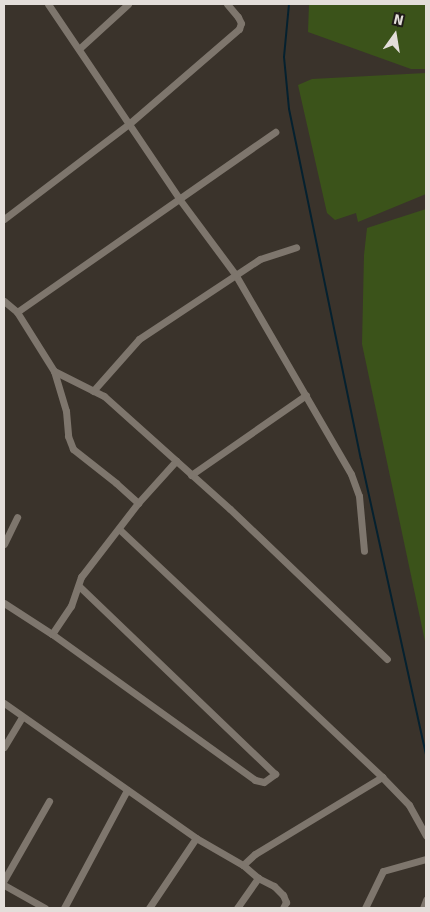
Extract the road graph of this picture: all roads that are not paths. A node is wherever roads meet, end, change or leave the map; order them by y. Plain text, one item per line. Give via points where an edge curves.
1 (48, 4) edge
2 (128, 4) edge
3 (227, 4) edge
4 (80, 48) junction
5 (130, 123) junction
6 (275, 132) dead end
7 (180, 200) junction
8 (4, 219) edge
9 (296, 247) dead end
10 (235, 274) junction
11 (4, 301) edge
12 (17, 312) junction
13 (54, 371) junction
14 (93, 391) junction
15 (306, 395) junction
16 (176, 461) junction
17 (191, 475) junction
18 (138, 504) junction
19 (17, 517) dead end
20 (119, 529) junction
21 (4, 544) edge
22 (364, 551) dead end
23 (79, 586) junction
24 (4, 603) edge
25 (52, 634) junction
26 (387, 659) dead end
27 (4, 702) edge
28 (22, 717) junction
29 (4, 747) edge
30 (382, 777) junction
31 (126, 790) junction
32 (49, 802) dead end
33 (426, 836) edge
34 (196, 838) junction
35 (426, 860) edge
36 (243, 865) junction
37 (258, 878) junction
38 (4, 880) edge
39 (4, 885) edge
40 (426, 900) edge
41 (45, 908) edge
42 (64, 908) edge
43 (149, 908) edge
44 (237, 908) edge
45 (284, 908) edge
46 (365, 908) edge
47 (423, 908) edge

1 - 4 street
2 - 4 street
3 - 5 street via 241,23 239,29
4 - 5 street
5 - 7 street
5 - 8 street
6 - 7 street
7 - 10 street
7 - 12 street
9 - 10 street via 260,259
10 - 14 street via 139,340
10 - 15 street
11 - 12 street
12 - 13 street
13 - 14 street
13 - 18 street via 73,449
14 - 16 street via 104,396
15 - 17 street
15 - 22 street via 351,474 358,496
16 - 17 street
16 - 18 street
17 - 26 street
18 - 20 street
19 - 21 street
20 - 23 street via 80,577
20 - 30 street
23 - 25 street
23 - 25 street via 275,774 264,782 256,780
24 - 25 street
27 - 28 street
28 - 29 street
28 - 31 street
30 - 33 street via 409,805
30 - 36 street via 255,854
31 - 34 street
31 - 42 street
32 - 38 street
34 - 36 street
34 - 43 street
35 - 46 street via 383,872
36 - 37 street
37 - 44 street
37 - 45 street via 284,895
39 - 41 street
40 - 47 street

